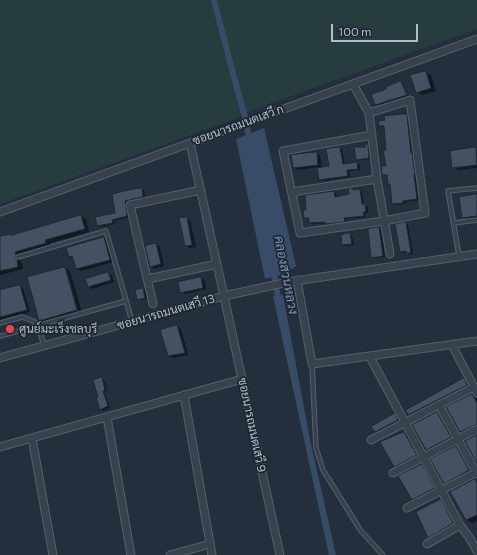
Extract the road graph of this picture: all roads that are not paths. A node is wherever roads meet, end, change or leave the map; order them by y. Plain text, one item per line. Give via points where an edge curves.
1 (477, 39) edge
2 (352, 84) junction
3 (369, 113) junction
4 (372, 135) junction
5 (190, 143) junction
6 (377, 179) junction
7 (477, 188) edge
8 (201, 190) junction
9 (292, 192) junction
10 (0, 212) edge
11 (477, 220) edge
12 (384, 221) junction
13 (453, 223) junction
14 (477, 254) edge
15 (459, 256) junction
16 (18, 257) dead end
17 (391, 260) junction
18 (217, 264) junction
19 (148, 279) junction
20 (296, 280) junction
21 (224, 296) junction
22 (126, 301) junction
23 (153, 304) dead end
24 (132, 321) junction
25 (0, 323) edge
26 (38, 325) junction
27 (0, 336) edge
28 (477, 341) edge
29 (452, 345) junction
30 (44, 346) junction
31 (370, 357) junction
32 (0, 358) edge
33 (312, 364) junction
34 (242, 379) junction
35 (476, 389) edge
36 (184, 396) junction
37 (439, 405) junction
38 (107, 417) junction
39 (405, 423) junction
40 (477, 428) edge
41 (32, 438) junction
42 (458, 438) junction
43 (371, 440) dead end
44 (0, 446) edge
45 (423, 457) junction
46 (393, 473) dead end
47 (477, 473) edge
48 (442, 491) junction
49 (407, 508) dead end
50 (460, 525) junction
51 (210, 544) junction
52 (427, 544) dead end
53 (477, 551) edge
54 (53, 555) edge
55 (131, 555) edge
56 (174, 555) edge
57 (212, 555) edge
58 (280, 555) edge
59 (383, 555) edge

1 - 2 street, ซอยนารถมนตเสวี ก
2 - 3 street
2 - 5 street, ซอยนารถมนตเสวี ก
3 - 4 street
3 - 12 street via 410,100 425,213
4 - 6 street
4 - 9 street via 283,150
5 - 8 street, ซอยนารถมนตเสวี 9
5 - 10 street, ซอยนารถมนตเสวี ก
6 - 9 street
6 - 12 street
7 - 13 lane via 448,191
8 - 18 street, ซอยนารถมนตเสวี 9
8 - 19 street via 130,205
9 - 12 street via 300,233
11 - 13 lane
12 - 17 street
13 - 15 lane
14 - 15 street
15 - 17 street
16 - 22 lane via 106,231
17 - 20 street
18 - 19 street
18 - 21 street, ซอยนารถมนตเสวี 9
19 - 23 street
20 - 21 street, ซอยนารถมนตเสวี 13
20 - 33 street
21 - 24 street, ซอยนารถมนตเสวี 13
21 - 34 street, ซอยนารถมนตเสวี 9
22 - 24 lane
22 - 26 lane
24 - 30 street, ซอยนารถมนตเสวี 13
25 - 26 lane via 22,317
26 - 27 lane
26 - 30 lane
28 - 29 street
29 - 31 street
29 - 35 street
30 - 32 street, ซอยนารถมนตเสวี 13
31 - 33 street
31 - 39 street
33 - 59 lane via 316,448 323,470 361,531
34 - 36 street
34 - 58 street, ซอยนารถมนตเสวี 9
35 - 37 street
36 - 38 street
36 - 51 street
37 - 39 street
37 - 42 street
38 - 41 street
38 - 55 street
39 - 43 street
39 - 45 street
40 - 42 street
41 - 44 street
41 - 54 street
42 - 45 street
42 - 47 street
45 - 46 street
45 - 48 street
47 - 48 street
48 - 49 street
48 - 50 street
50 - 52 street
50 - 53 street
51 - 56 street
51 - 57 street

